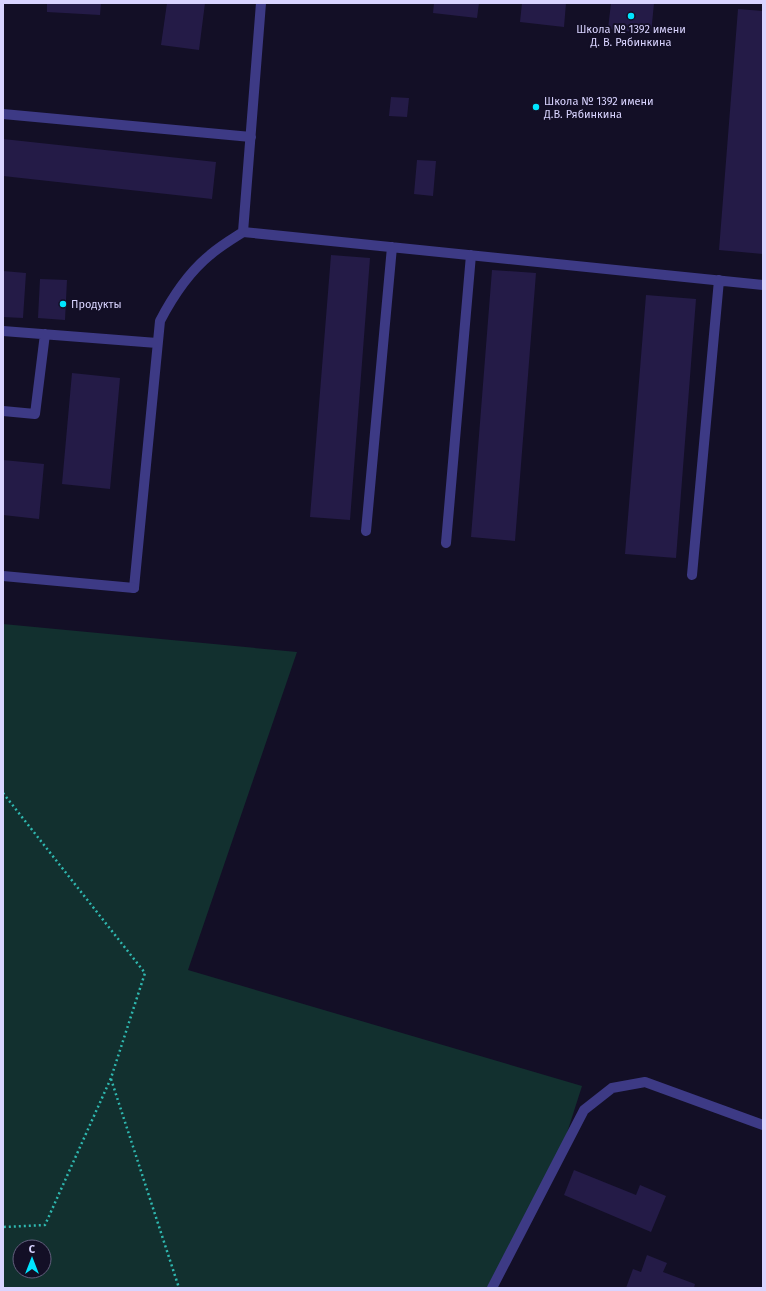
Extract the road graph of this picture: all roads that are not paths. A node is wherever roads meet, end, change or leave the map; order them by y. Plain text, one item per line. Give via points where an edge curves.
1 (261, 3) edge
2 (3, 114) edge
3 (251, 137) junction
4 (243, 232) junction
5 (392, 247) junction
6 (470, 255) junction
7 (719, 280) junction
8 (763, 284) edge
9 (3, 331) edge
10 (45, 334) junction
11 (157, 343) junction
12 (3, 411) edge
13 (366, 531) dead end
14 (446, 544) dead end
15 (692, 575) dead end
16 (3, 576) edge
17 (763, 1125) edge
18 (492, 1288) edge

1 - 3 street
2 - 3 street
3 - 4 street
4 - 5 street
4 - 11 street via 210,255 186,279 170,301 160,322
5 - 6 street
5 - 13 street
6 - 7 street
6 - 14 street
7 - 8 street
7 - 15 street
9 - 10 street
10 - 11 street
10 - 12 street via 35,414
11 - 16 street via 134,588
17 - 18 street via 645,1082 612,1088 584,1110

